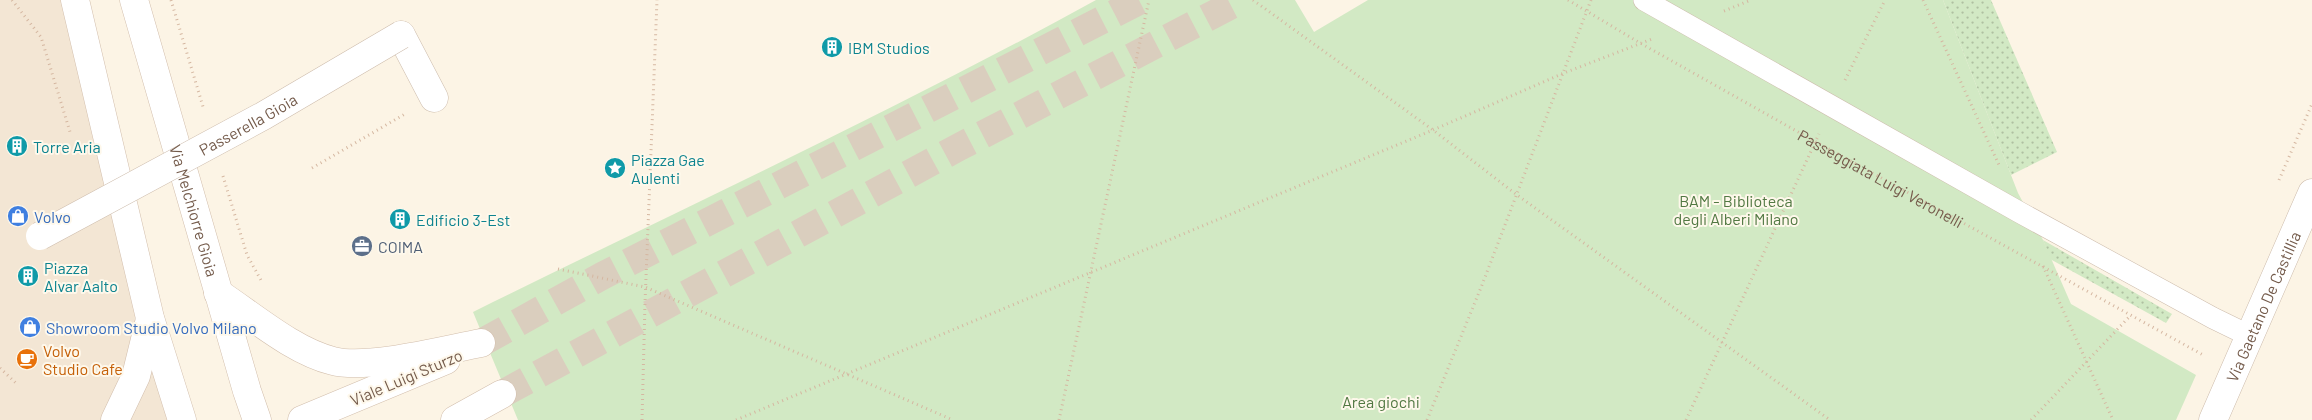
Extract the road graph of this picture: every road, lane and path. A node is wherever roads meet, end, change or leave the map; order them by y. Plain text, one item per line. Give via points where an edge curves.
1 (12, 0) edge
2 (75, 0) edge
3 (134, 0) edge
4 (657, 0) edge
5 (1149, 0) edge
6 (1253, 0) edge
7 (1568, 0) edge
8 (1591, 0) edge
9 (1644, 0) edge
10 (1751, 0) edge
11 (1885, 0) edge
12 (1923, 0) edge
13 (1587, 11) junction
14 (1716, 14) dead end
15 (1654, 38) dead end
16 (1640, 43) junction
17 (1564, 73) junction
18 (1843, 84) dead end
19 (434, 98) joint
20 (1822, 129) dead end
21 (1433, 130) junction
22 (71, 138) dead end
23 (1816, 142) junction
24 (312, 168) dead end
25 (2001, 171) dead end
26 (2312, 192) edge
27 (1517, 195) junction
28 (2306, 225) edge
29 (40, 236) dead end
30 (2040, 258) dead end
31 (2043, 266) junction
32 (558, 269) dead end
33 (1092, 272) junction
34 (645, 287) junction
35 (218, 293) junction
36 (2131, 315) junction
37 (150, 318) junction
38 (2250, 336) junction
39 (1722, 342) junction
40 (2196, 351) dead end
41 (2087, 362) junction
42 (0, 368) edge
43 (846, 375) junction
44 (18, 385) dead end
45 (502, 394) tunnel mouth
46 (115, 420) edge
47 (182, 420) edge
48 (258, 420) edge
49 (302, 420) edge
50 (455, 420) edge
51 (642, 420) edge
52 (736, 420) edge
53 (953, 420) edge
54 (1059, 420) edge
55 (1427, 420) edge
56 (1686, 420) edge
57 (1830, 420) edge
58 (2031, 420) edge
59 (2112, 420) edge
60 (2213, 420) edge

1 - 22 path via 40,36
2 - 37 main road
3 - 35 main road, Via Melchiorre Gioia
4 - 34 path
5 - 33 path
6 - 21 path
7 - 13 path, Passeggiata Luigi Veronelli
8 - 13 path
9 - 38 lane via 2019,212
10 - 14 path
11 - 18 path
12 - 25 path
13 - 16 path, Passeggiata Luigi Veronelli
13 - 17 path
15 - 16 path
16 - 17 path
16 - 23 path, Passeggiata Luigi Veronelli
17 - 21 path
17 - 27 path
19 - 24 path
19 - 29 main road, Passerella Gioia, bridge via 401,35 263,116
20 - 23 path
21 - 27 path
21 - 33 path
23 - 31 path, Passeggiata Luigi Veronelli
23 - 39 path
26 - 28 main road, Via Gaetano De Castillia
27 - 39 path
27 - 55 path
28 - 38 main road, Via Gaetano De Castillia
30 - 31 path
31 - 36 path, Passeggiata Luigi Veronelli
31 - 41 path
32 - 34 path
33 - 43 path
33 - 54 path
34 - 43 path
34 - 51 path
35 - 48 main road, Via Melchiorre Gioia via 246,391
35 - 49 main road, Viale Luigi Sturzo via 305,350 336,362 381,361 481,344
36 - 40 path, Passeggiata Luigi Veronelli
36 - 41 path
37 - 46 main road via 136,376
37 - 47 main road
38 - 60 main road, Via Gaetano De Castillia
39 - 56 path
39 - 57 path
41 - 58 path
41 - 59 path
42 - 44 path
43 - 52 path
43 - 53 path
45 - 50 main road

